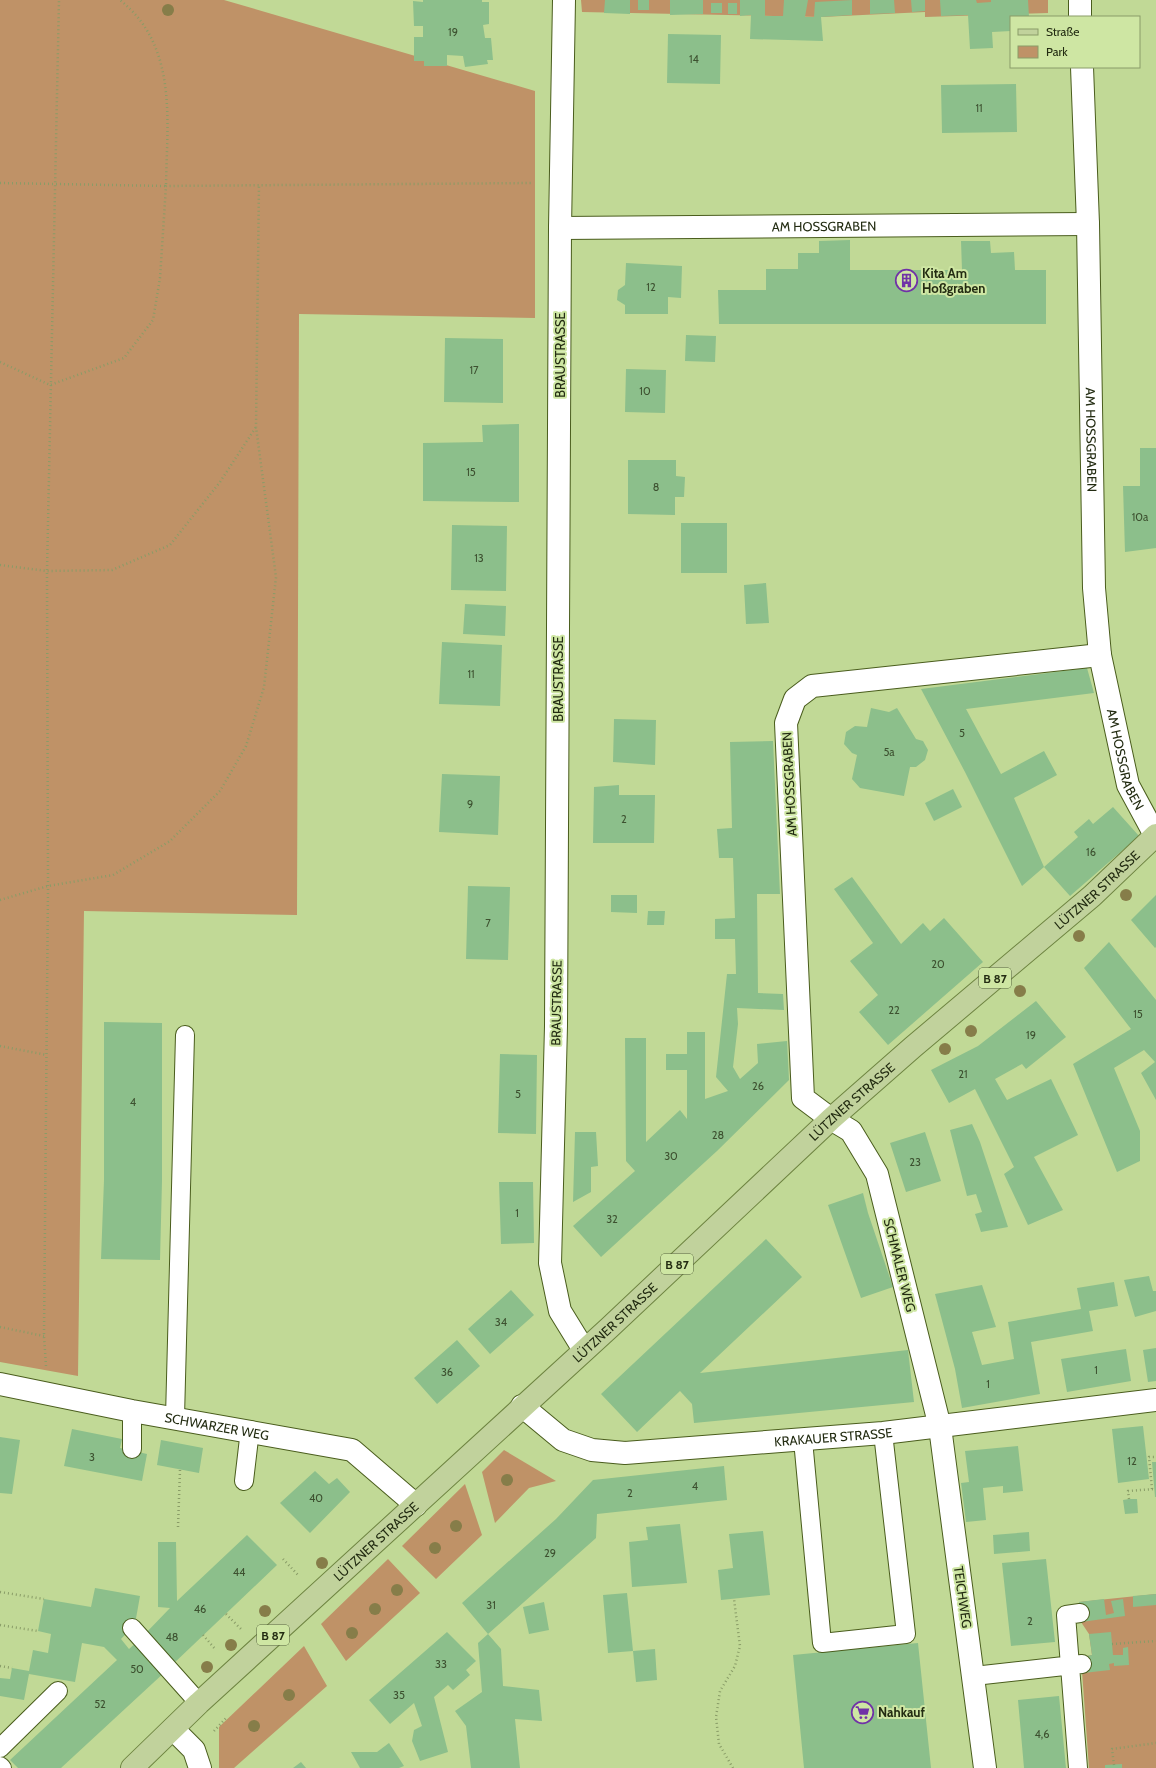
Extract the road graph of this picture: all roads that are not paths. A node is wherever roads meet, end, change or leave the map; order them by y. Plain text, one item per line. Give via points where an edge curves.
1 (564, 0) edge
2 (1080, 0) edge
3 (1080, 16) edge
4 (1082, 68) edge
5 (1088, 224) junction
6 (560, 228) junction
7 (1100, 655) junction
8 (1156, 835) edge
9 (185, 1035) dead end
10 (831, 1119) junction
11 (584, 1350) junction
12 (0, 1384) edge
13 (1156, 1400) edge
14 (522, 1406) junction
15 (132, 1411) junction
16 (175, 1417) junction
17 (940, 1427) junction
18 (250, 1430) junction
19 (883, 1433) junction
20 (803, 1440) junction
21 (132, 1450) dead end
22 (244, 1481) dead end
23 (416, 1505) junction
24 (1080, 1613) dead end
25 (132, 1628) dead end
26 (1076, 1665) junction
27 (974, 1676) junction
28 (58, 1691) dead end
29 (199, 1703) junction
30 (173, 1729) junction
31 (0, 1748) edge
32 (0, 1766) edge
33 (2, 1768) edge
34 (132, 1768) edge
35 (200, 1768) edge
36 (985, 1768) edge
37 (1078, 1768) edge

1 - 6 street, BRAUSTRASSE
2 - 3 street
4 - 5 street, AM HOSSGRABEN
5 - 6 street, AM HOSSGRABEN
5 - 7 street, AM HOSSGRABEN via 1094,588
6 - 11 street, BRAUSTRASSE via 556,1018 550,1263 560,1311
7 - 8 street, AM HOSSGRABEN via 1128,785
7 - 10 street, AM HOSSGRABEN via 812,686 795,699 786,723 803,1098
8 - 10 main road, LÜTZNER STRASSE / B 87 via 1092,896
9 - 16 lane
10 - 11 main road, LÜTZNER STRASSE / B 87
10 - 17 street, SCHMALER WEG via 851,1131 877,1174
11 - 14 main road, LÜTZNER STRASSE / B 87
12 - 15 street, SCHWARZER WEG
13 - 17 street, KRAKAUER STRASSE
14 - 20 street, KRAKAUER STRASSE via 563,1440 592,1450 625,1454
14 - 23 main road, LÜTZNER STRASSE / B 87
15 - 16 street, SCHWARZER WEG
15 - 21 lane
16 - 18 street, SCHWARZER WEG
17 - 19 street, KRAKAUER STRASSE
17 - 27 street, TEICHWEG
18 - 22 lane
18 - 23 street, SCHWARZER WEG via 352,1450
19 - 20 street, KRAKAUER STRASSE
19 - 20 lane via 906,1634 822,1643
23 - 29 main road, LÜTZNER STRASSE / B 87
24 - 26 lane via 1066,1615
25 - 29 lane
26 - 27 lane
26 - 37 lane
27 - 36 street, TEICHWEG
28 - 31 lane
29 - 30 main road, LÜTZNER STRASSE / B 87
30 - 34 main road, LÜTZNER STRASSE / B 87
30 - 35 street via 194,1750
32 - 33 lane

